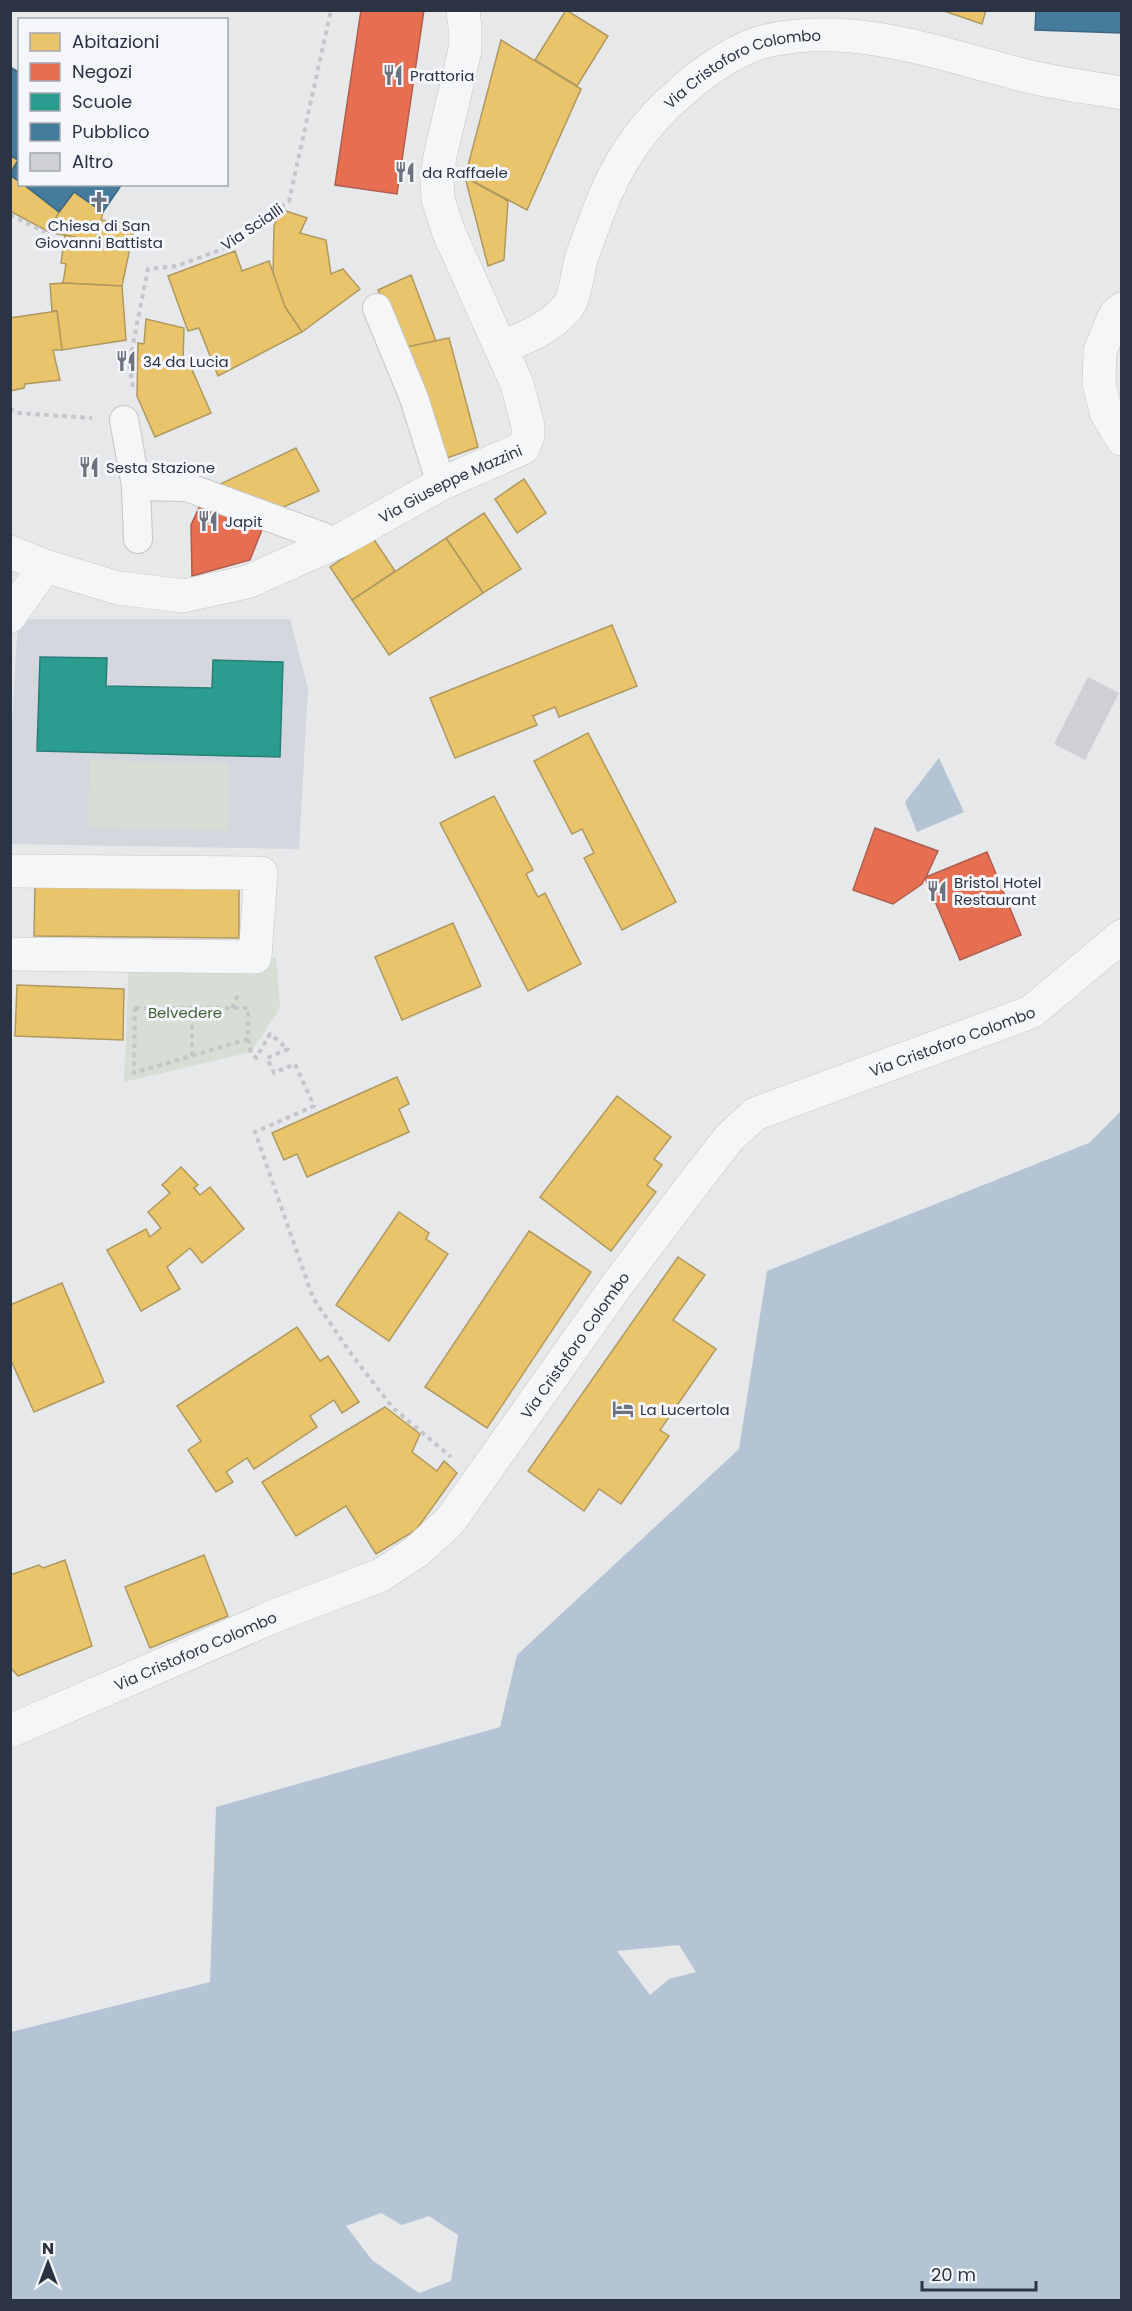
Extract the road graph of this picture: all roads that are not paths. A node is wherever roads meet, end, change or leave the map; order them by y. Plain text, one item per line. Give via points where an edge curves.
1 (463, 10) edge
2 (1122, 93) edge
3 (377, 308) dead end
4 (1122, 309) edge
5 (502, 347) junction
6 (124, 420) road end
7 (1122, 439) edge
8 (441, 484) junction
9 (136, 486) junction
10 (138, 539) dead end
11 (337, 542) junction
12 (10, 552) edge
13 (45, 566) junction
14 (10, 616) edge
15 (10, 871) edge
16 (1122, 936) edge
17 (10, 954) edge
18 (10, 1731) edge

1 - 5 street, Via Giuseppe Mazzini via 465,50 440,156 438,199 449,233
2 - 5 street, Via Cristoforo Colombo via 1022,75 902,43 848,35 803,35 764,41 720,62 661,109 634,141 605,194 568,306 552,322
3 - 8 street via 414,398
4 - 7 street via 1115,315 1100,351 1099,384 1106,412
5 - 8 street, Via Giuseppe Mazzini via 528,426 523,448
6 - 9 street
8 - 11 street, Via Giuseppe Mazzini
9 - 10 street
9 - 11 street via 188,487
11 - 13 street, Via Giuseppe Mazzini via 247,582 183,596 118,588
12 - 13 street, Via Giuseppe Mazzini
13 - 14 street
15 - 17 street via 261,873 255,957
16 - 18 street, Via Cristoforo Colombo via 1031,1012 755,1114 729,1138 684,1196 450,1521 430,1540 381,1575 278,1615

